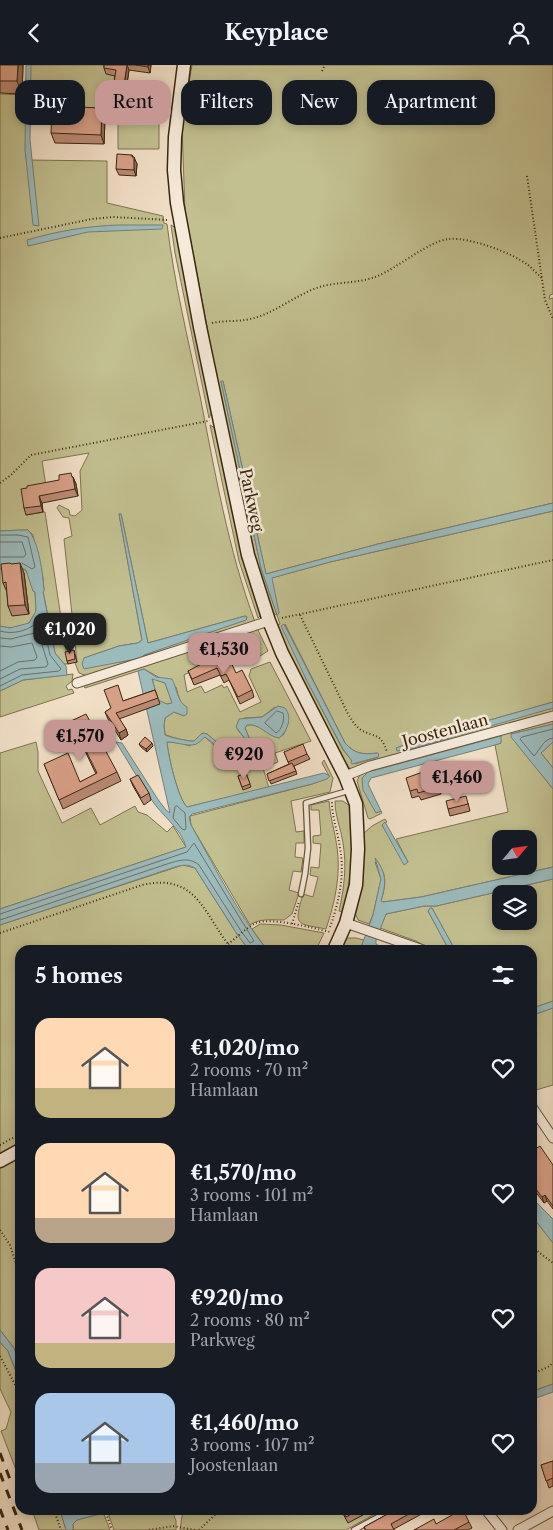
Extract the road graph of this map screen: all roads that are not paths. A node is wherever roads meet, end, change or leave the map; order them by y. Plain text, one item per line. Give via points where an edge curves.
1 (184, 65) edge
2 (269, 621) junction
3 (76, 683) dead end
4 (553, 716) edge
5 (345, 776) junction
6 (351, 790) junction
7 (301, 894) road end
8 (346, 923) junction
9 (336, 945) edge
10 (409, 945) edge
11 (537, 1114) edge
12 (553, 1138) edge
13 (15, 1153) edge
14 (0, 1161) edge
15 (553, 1511) edge
16 (382, 1515) edge
17 (490, 1515) edge
18 (354, 1530) edge
19 (502, 1530) edge
20 (518, 1530) edge

1 - 2 street, Parkweg via 174,170 180,221 248,555
2 - 3 street
2 - 5 street, Parkweg
4 - 5 street, Joostenlaan via 370,766
5 - 6 street, Parkweg
6 - 7 lane via 306,803 308,848
6 - 8 street, Parkweg via 356,803 358,849 356,885
8 - 9 street, Parkweg
8 - 10 street
11 - 12 street
13 - 14 street
15 - 20 street
16 - 18 lane
17 - 19 street

